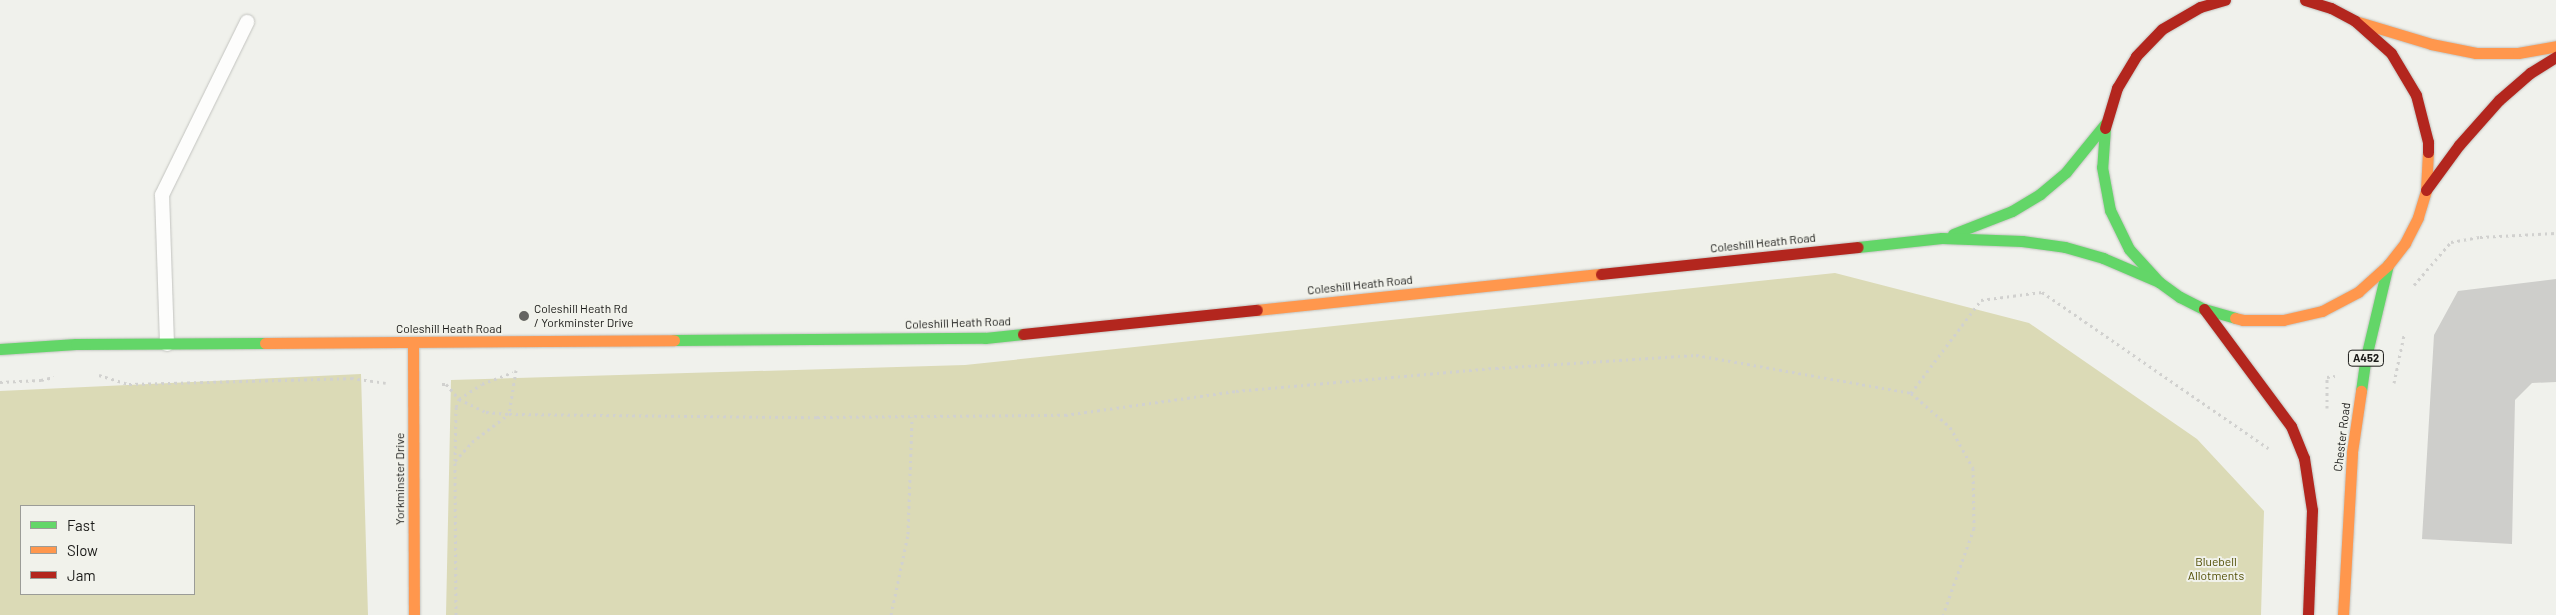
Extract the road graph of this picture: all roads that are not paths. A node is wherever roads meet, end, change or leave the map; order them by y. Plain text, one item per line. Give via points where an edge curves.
1 (2225, 0) edge
2 (2305, 0) edge
3 (2329, 4) edge
4 (2172, 7) dead end
5 (2355, 21) junction
6 (247, 22) dead end
7 (2162, 30) junction
8 (2556, 46) edge
9 (2556, 57) edge
10 (2104, 124) junction
11 (2426, 190) junction
12 (1942, 238) junction
13 (2388, 266) junction
14 (2159, 282) junction
15 (2204, 309) junction
16 (413, 343) junction
17 (167, 344) junction
18 (0, 349) edge
19 (414, 615) edge
20 (2308, 615) edge
21 (2343, 615) edge

1 - 7 main road via 2200,7
2 - 3 main road
3 - 5 main road
4 - 7 main road
5 - 8 main road via 2431,44 2476,52 2518,53
5 - 11 main road via 2391,53 2416,95 2428,142
6 - 17 lane via 162,195
7 - 10 main road via 2136,56 2116,88
9 - 11 main road via 2530,73 2499,100 2459,145
10 - 12 main road, Coleshill Heath Road via 2066,172 2040,194 2012,211
10 - 14 main road via 2102,167 2110,210 2129,249
11 - 13 main road via 2418,217
12 - 14 main road, Coleshill Heath Road via 2022,241 2065,247 2103,258
12 - 16 main road, Coleshill Heath Road via 985,338
13 - 15 main road via 2358,292 2322,311 2283,320 2243,320
13 - 21 main road, Chester Road / A452 via 2366,357 2352,452
14 - 15 main road
15 - 20 main road via 2291,426 2304,458 2312,510
16 - 17 main road, Coleshill Heath Road
16 - 19 main road, Yorkminster Drive
17 - 18 main road, Coleshill Heath Road via 76,344

